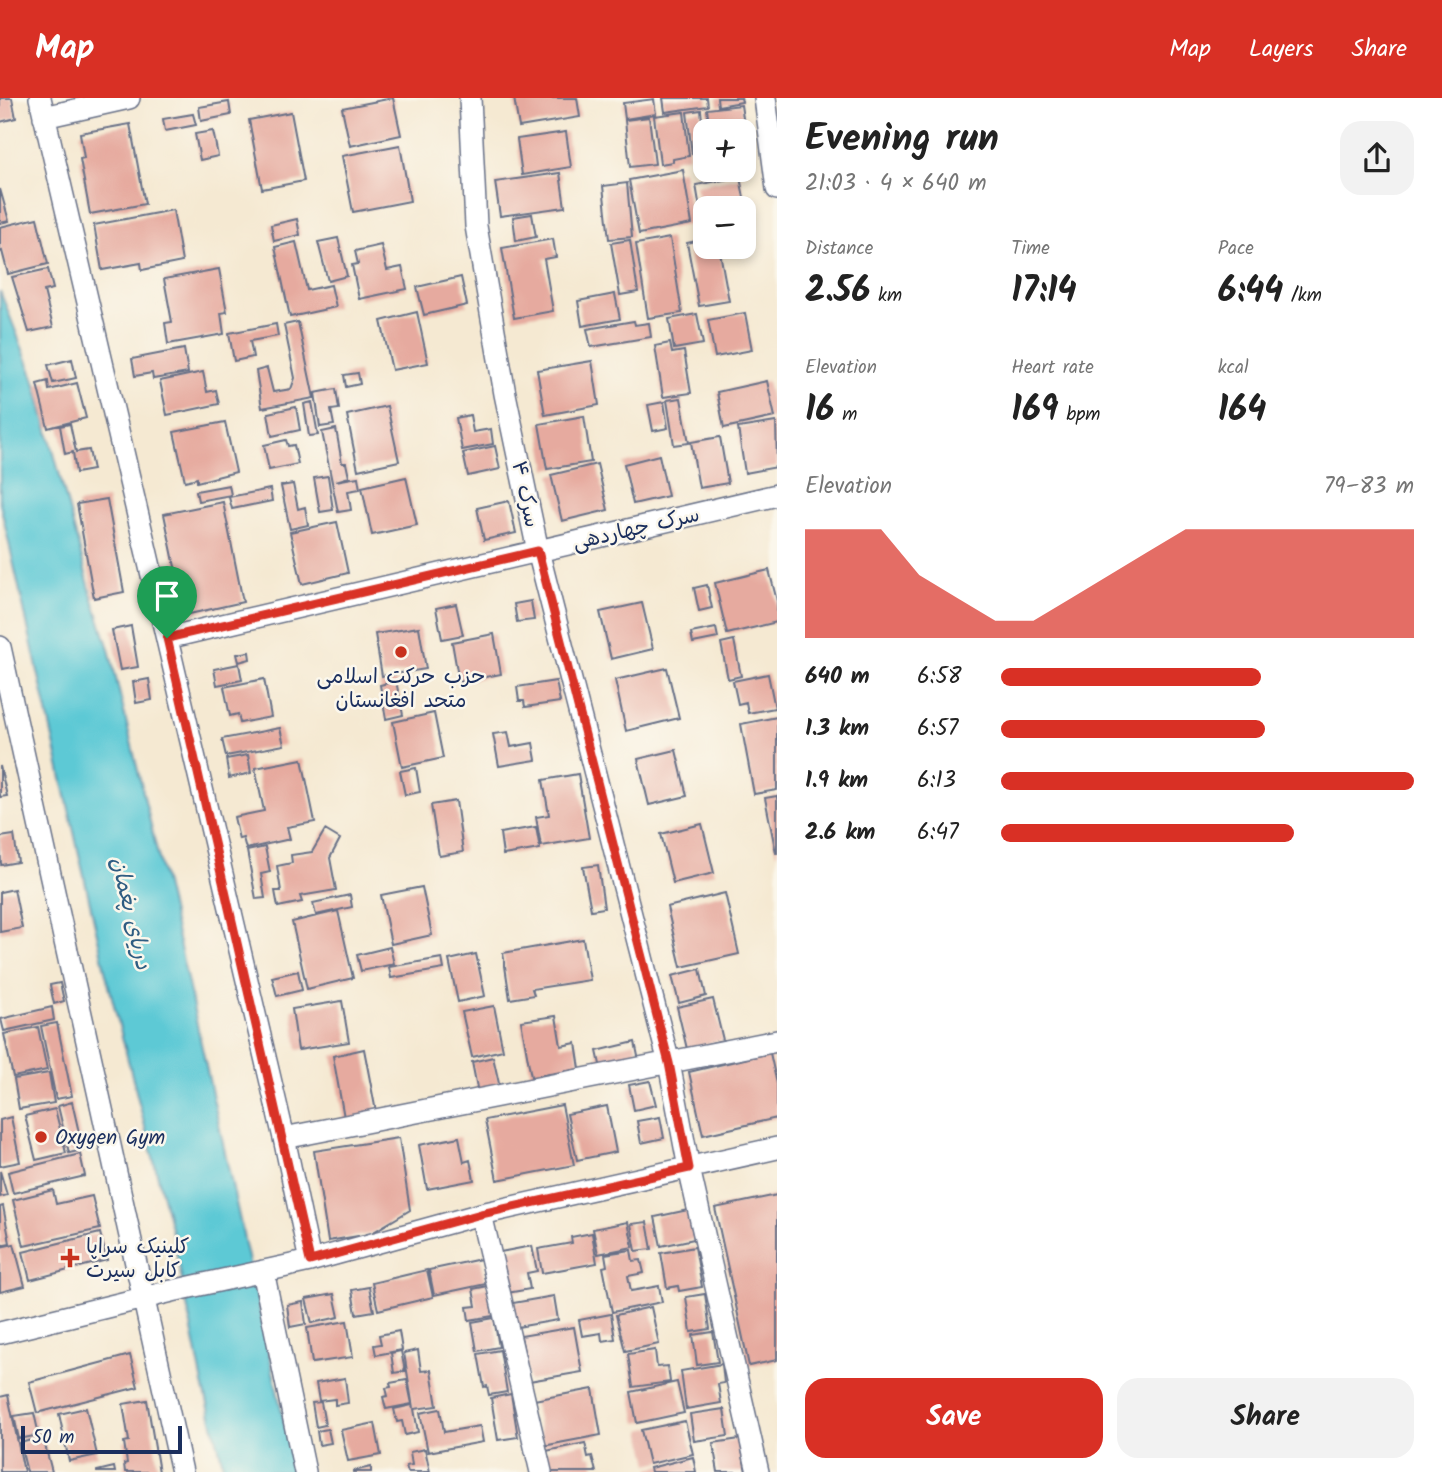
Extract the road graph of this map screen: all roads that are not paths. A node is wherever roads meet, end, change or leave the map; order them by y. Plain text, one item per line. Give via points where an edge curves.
1 (129, 98) edge
2 (470, 98) edge
3 (765, 98) edge
4 (42, 108) edge
5 (777, 190) edge
6 (777, 495) edge
7 (538, 551) junction
8 (167, 638) junction
9 (0, 647) edge
10 (777, 1041) edge
11 (669, 1063) junction
12 (284, 1139) junction
13 (777, 1148) edge
14 (689, 1168) junction
15 (481, 1214) junction
16 (310, 1261) junction
17 (261, 1272) junction
18 (145, 1298) junction
19 (0, 1333) edge
20 (183, 1472) edge
21 (305, 1472) edge
22 (541, 1472) edge
23 (758, 1472) edge

1 - 4 street
2 - 7 street, سرک ۴ via 477,226
3 - 5 street
4 - 8 street
6 - 7 street, سرک چهاردهی
7 - 8 street, سرک چهاردهی
7 - 11 street, سرک ۴
8 - 12 street
9 - 18 street
10 - 11 street
11 - 12 street
11 - 14 street, سرک ۴
12 - 16 street
13 - 14 street
14 - 15 street
14 - 23 street, سرک ۴
15 - 16 street
15 - 22 street
16 - 17 street
17 - 18 street
17 - 21 street
18 - 19 street
18 - 20 street

